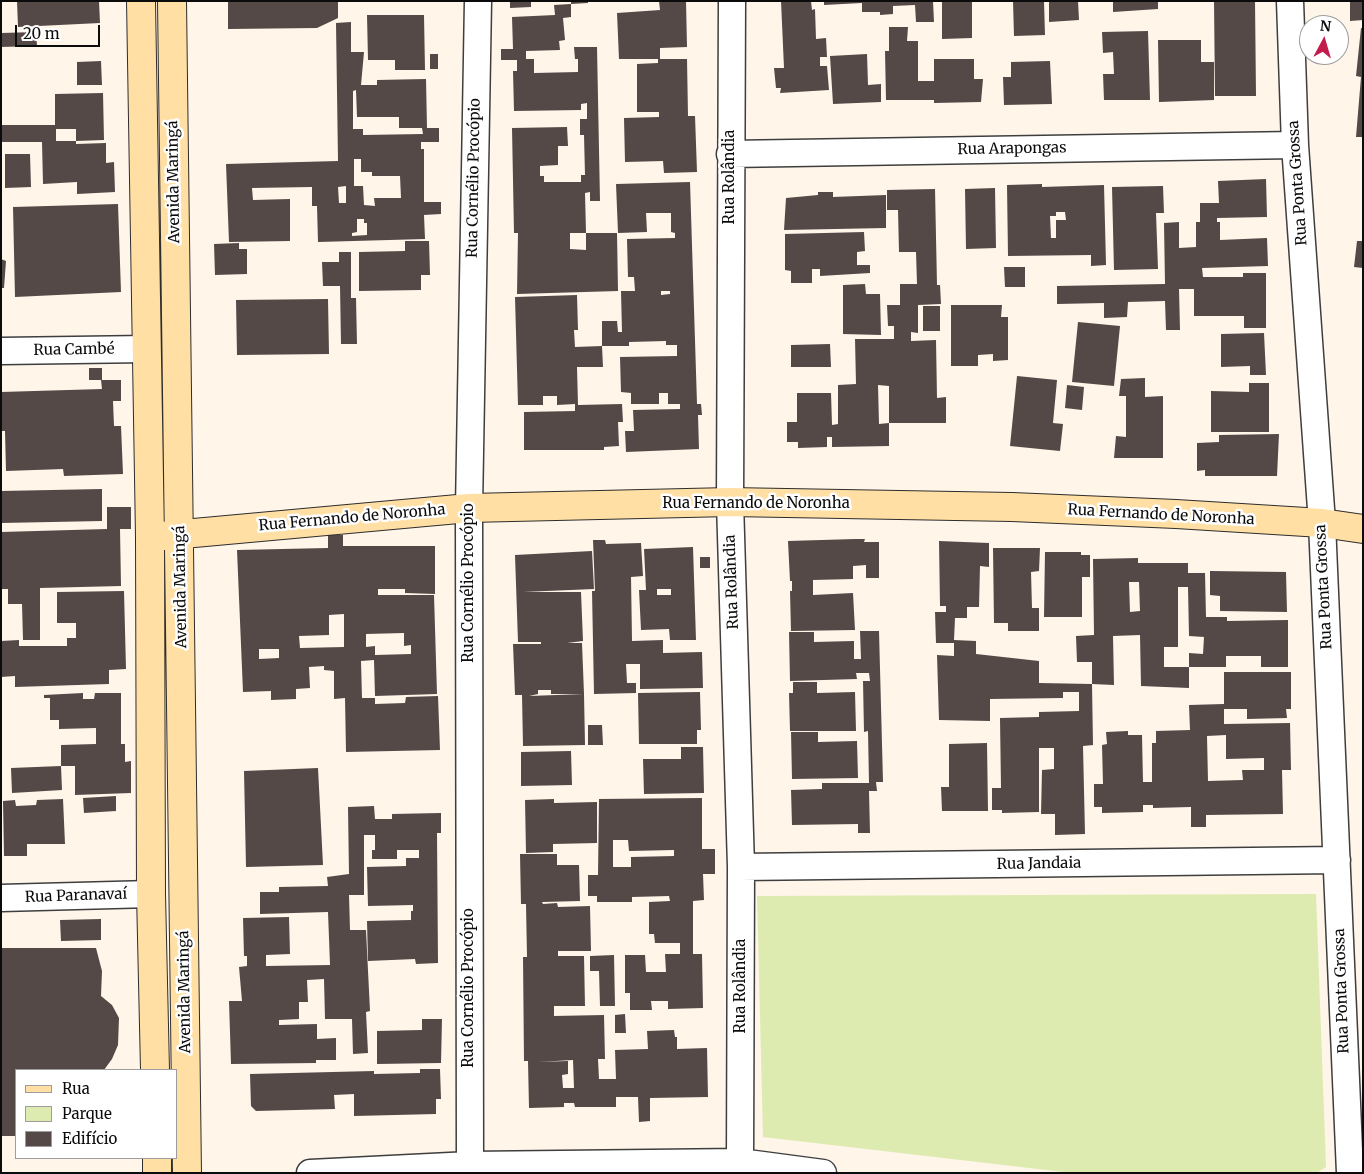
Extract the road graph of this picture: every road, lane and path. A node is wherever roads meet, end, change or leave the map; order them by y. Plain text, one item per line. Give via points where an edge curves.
1 (140, 1) edge
2 (172, 1) edge
3 (478, 1) edge
4 (732, 1) edge
5 (1290, 1) edge
6 (1294, 145) junction
7 (730, 154) junction
8 (147, 349) junction
9 (1, 351) edge
10 (730, 502) junction
11 (469, 508) junction
12 (1322, 523) junction
13 (1363, 529) edge
14 (180, 533) junction
15 (150, 537) junction
16 (1337, 860) junction
17 (741, 867) junction
18 (151, 894) junction
19 (1, 898) edge
20 (155, 1069) edge
21 (157, 1159) edge
22 (740, 1162) junction
23 (470, 1166) junction
24 (157, 1173) edge
25 (187, 1173) edge
26 (310, 1173) edge
27 (823, 1173) edge
28 (1350, 1173) edge

1 - 8 main road, Avenida Maringá
2 - 14 main road, Avenida Maringá
3 - 11 street, Rua Cornélio Procópio
4 - 7 street, Rua Rolândia
5 - 6 street, Rua Ponta Grossa
6 - 7 street, Rua Arapongas
6 - 12 street, Rua Ponta Grossa
7 - 10 street, Rua Rolândia
8 - 9 street, Rua Cambé
8 - 15 main road, Avenida Maringá
10 - 11 main road, Rua Fernando de Noronha
10 - 12 main road, Rua Fernando de Noronha via 1012,507
10 - 17 street, Rua Rolândia
11 - 14 main road, Rua Fernando de Noronha
11 - 23 street, Rua Cornélio Procópio
12 - 13 main road, Rua Fernando de Noronha
12 - 16 street, Rua Ponta Grossa
14 - 15 main road, Rua Fernando de Noronha
14 - 25 main road, Avenida Maringá
15 - 18 main road, Avenida Maringá
16 - 17 street, Rua Jandaia
16 - 28 street, Rua Ponta Grossa
17 - 22 street, Rua Rolândia
18 - 19 street, Rua Paranavaí
18 - 20 main road, Avenida Maringá
21 - 24 main road
22 - 23 street
22 - 27 street
23 - 26 street

